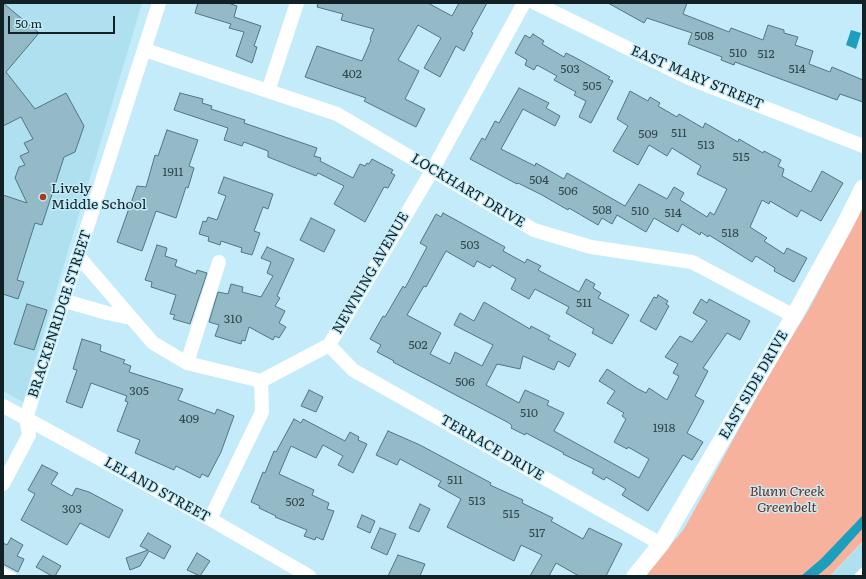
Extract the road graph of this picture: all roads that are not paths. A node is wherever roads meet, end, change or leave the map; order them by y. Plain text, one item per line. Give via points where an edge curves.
1 (159, 3) edge
2 (297, 3) edge
3 (524, 3) edge
4 (535, 3) edge
5 (145, 50) junction
6 (268, 91) junction
7 (863, 146) edge
8 (433, 169) junction
9 (863, 188) edge
10 (79, 257) junction
11 (220, 262) dead end
12 (65, 300) junction
13 (794, 316) junction
14 (131, 318) junction
15 (329, 345) junction
16 (187, 363) junction
17 (261, 381) junction
18 (3, 406) edge
19 (26, 418) junction
20 (3, 484) edge
21 (210, 519) junction
22 (661, 544) junction
23 (3, 571) edge
24 (863, 571) edge
25 (13, 576) edge
26 (310, 576) edge
27 (635, 576) edge
28 (858, 576) edge

1 - 5 street, BRACKENRIDGE STREET
2 - 6 street
3 - 8 street, NEWNING AVENUE
4 - 7 street, EAST MARY STREET via 691,79
5 - 6 street, LOCKHART DRIVE
5 - 10 street, BRACKENRIDGE STREET
6 - 8 street, LOCKHART DRIVE via 337,114
8 - 13 street, LOCKHART DRIVE via 534,230 591,247 692,262
8 - 15 street, NEWNING AVENUE
9 - 13 street, EAST SIDE DRIVE
10 - 12 street, BRACKENRIDGE STREET
10 - 14 street
11 - 16 street
12 - 14 street
12 - 19 street, BRACKENRIDGE STREET
13 - 22 street, EAST SIDE DRIVE
14 - 16 street via 153,343
15 - 17 street, NEWNING AVENUE
15 - 22 street, TERRACE DRIVE via 353,370
16 - 17 street
17 - 21 street via 262,412
18 - 19 street, LELAND STREET
19 - 20 street, BRACKENRIDGE STREET via 29,435
19 - 21 street, LELAND STREET
21 - 26 street, LELAND STREET
22 - 27 street, EAST SIDE DRIVE
23 - 25 lane
24 - 28 lane

